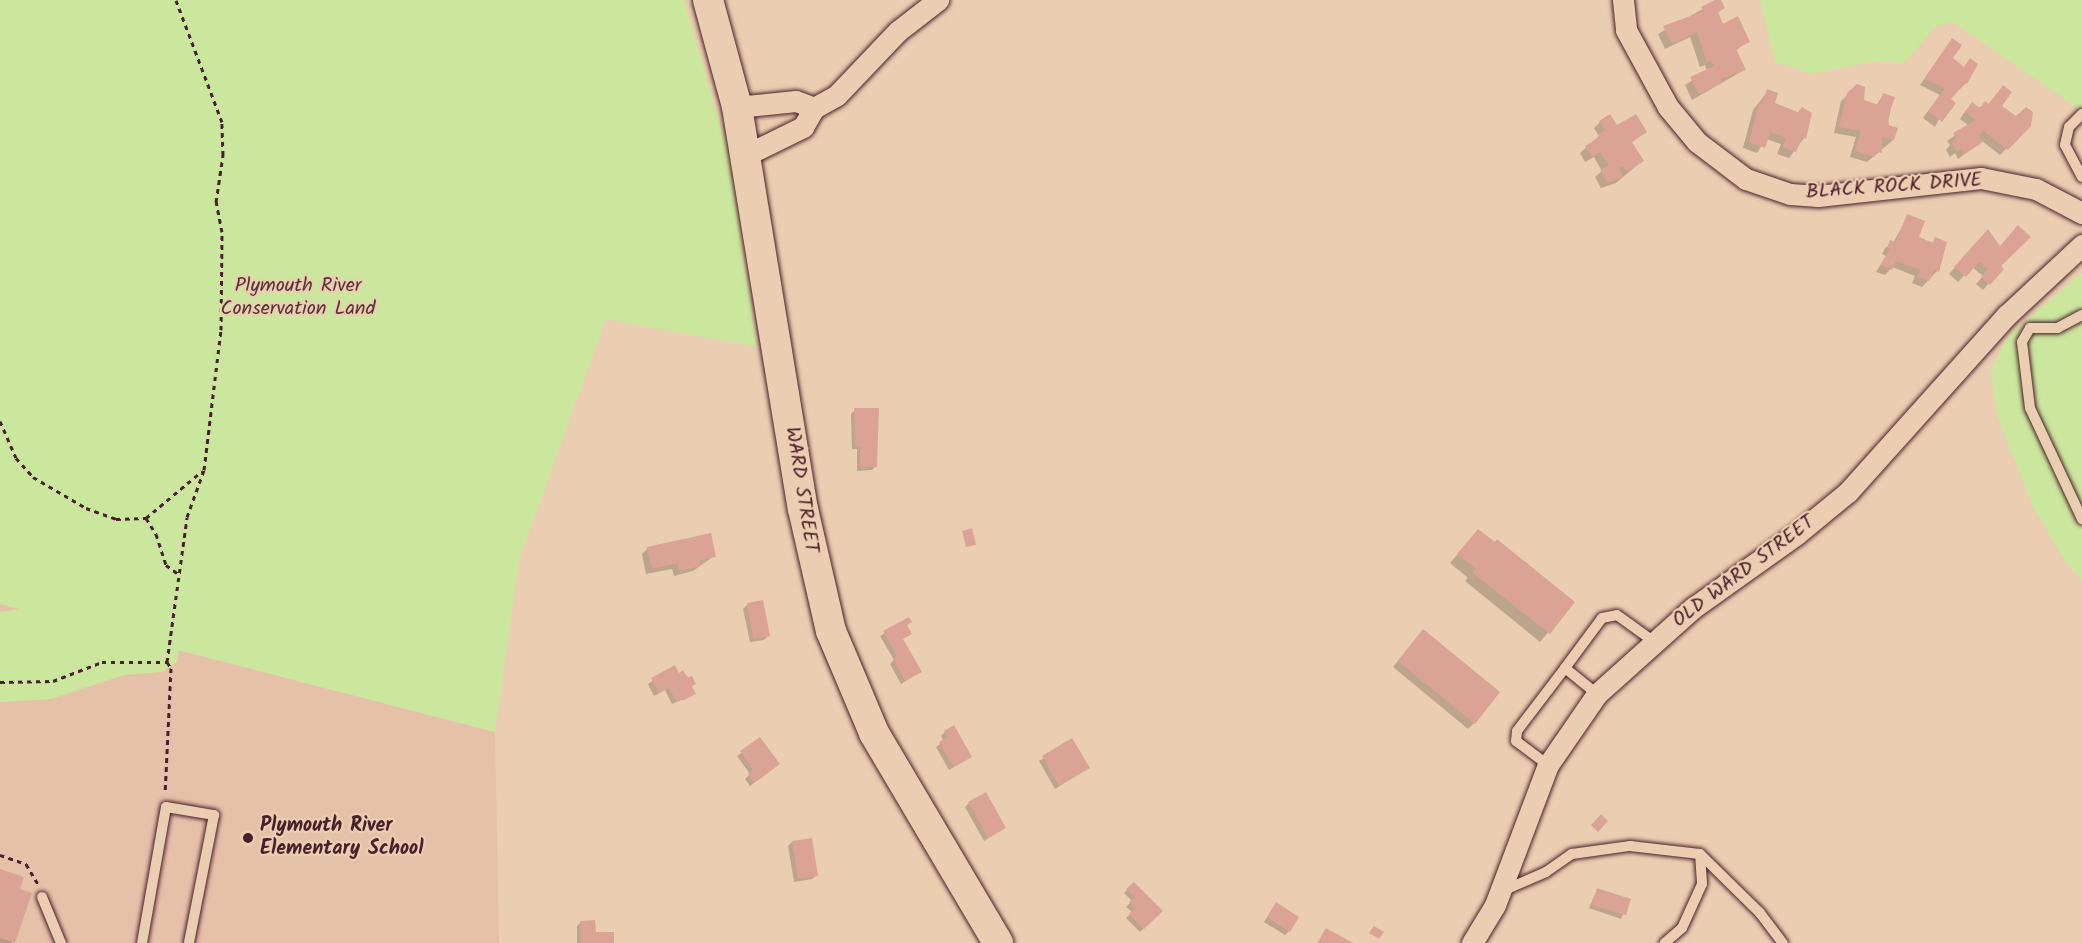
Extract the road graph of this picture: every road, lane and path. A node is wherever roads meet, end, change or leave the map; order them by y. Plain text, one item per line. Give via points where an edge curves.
1 (176, 0) edge
2 (708, 0) edge
3 (938, 0) edge
4 (1623, 0) edge
5 (737, 107) junction
6 (814, 108) junction
7 (2082, 114) edge
8 (746, 155) junction
9 (2082, 177) edge
10 (2082, 213) edge
11 (2082, 245) edge
12 (2082, 315) edge
13 (0, 421) edge
14 (204, 470) junction
15 (146, 518) junction
16 (2082, 519) edge
17 (180, 575) junction
18 (1653, 641) junction
19 (167, 662) junction
20 (1565, 668) junction
21 (0, 682) edge
22 (1597, 694) junction
23 (1548, 765) junction
24 (166, 807) junction
25 (1700, 854) junction
26 (0, 855) edge
27 (1500, 892) junction
28 (42, 897) joint
29 (61, 943) edge
30 (142, 943) edge
31 (189, 943) edge
32 (998, 943) edge
33 (1472, 943) edge
34 (1665, 943) edge
35 (1783, 943) edge

1 - 14 path via 222,122 216,202 222,232 221,330
2 - 5 street, WARD STREET
3 - 6 street via 898,31 837,95
4 - 10 street, BLACK ROCK DRIVE via 1626,30 1668,107 1697,142 1746,178 1790,194 1818,196 1981,178 2036,189
5 - 6 street via 796,101
5 - 8 street, WARD STREET
6 - 8 street via 804,127
7 - 9 lane via 2069,126 2065,145
8 - 32 street, WARD STREET via 803,509 831,631 874,733
11 - 18 street, OLD WARD STREET via 2007,315 1848,492
12 - 16 lane via 2058,328 2030,328 2023,336 2022,350 2027,396 2036,425 2069,485
13 - 15 path via 16,458 33,477 86,508 116,519
14 - 15 path
14 - 17 path via 187,517
15 - 17 path via 166,564
17 - 19 path
18 - 20 lane via 1617,615 1607,614
18 - 22 street, OLD WARD STREET
19 - 21 path via 102,662 54,681
19 - 24 path via 171,668 165,739
20 - 22 lane
20 - 23 lane via 1517,731 1516,741
22 - 23 street, OLD WARD STREET
23 - 27 street, OLD WARD STREET
24 - 30 lane
24 - 31 lane via 214,815
25 - 27 lane via 1630,846 1572,854 1546,872
25 - 34 lane via 1702,884 1682,928
25 - 35 lane via 1760,913
26 - 28 path via 26,864
27 - 33 street, OLD WARD STREET
28 - 29 lane

